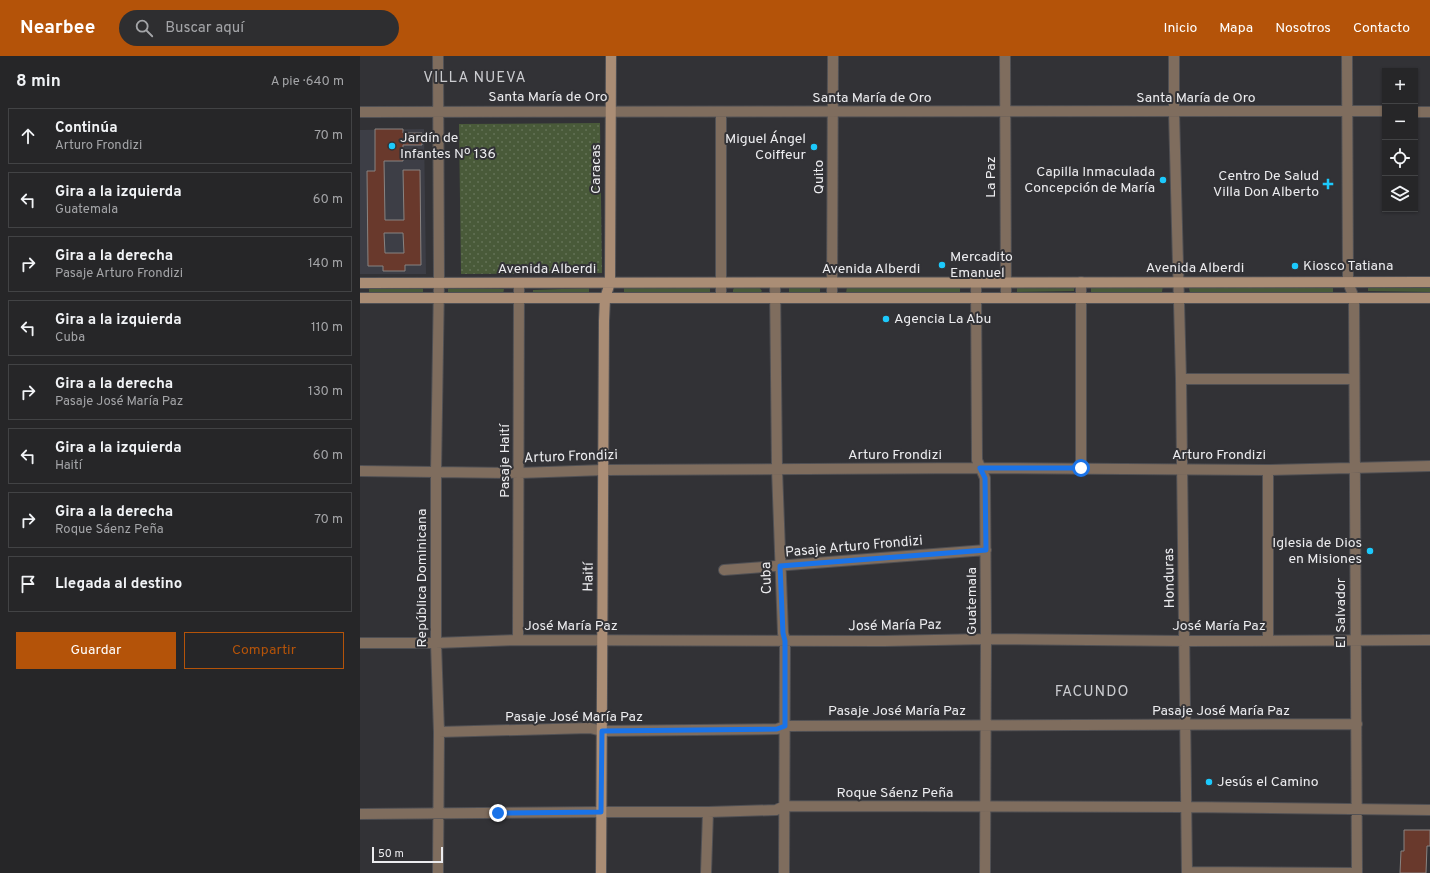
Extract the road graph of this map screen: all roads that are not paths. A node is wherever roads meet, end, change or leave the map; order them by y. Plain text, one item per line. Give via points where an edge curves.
1 (438, 56) edge
2 (611, 56) edge
3 (833, 56) edge
4 (1005, 56) edge
5 (1174, 56) edge
6 (1348, 56) edge
7 (610, 111) junction
8 (1348, 111) junction
9 (360, 112) edge
10 (439, 112) junction
11 (721, 112) junction
12 (833, 112) junction
13 (1004, 112) junction
14 (1174, 112) junction
15 (1382, 112) edge
16 (1418, 112) edge
17 (1430, 112) edge
18 (976, 282) junction
19 (1005, 282) junction
20 (1081, 282) junction
21 (1178, 282) junction
22 (1348, 282) junction
23 (1430, 282) edge
24 (360, 283) edge
25 (439, 283) junction
26 (520, 283) junction
27 (610, 283) junction
28 (721, 283) junction
29 (776, 283) junction
30 (832, 283) junction
31 (360, 298) edge
32 (439, 298) junction
33 (519, 298) junction
34 (605, 298) junction
35 (721, 298) junction
36 (775, 298) junction
37 (832, 298) junction
38 (976, 298) junction
39 (1006, 298) junction
40 (1081, 298) junction
41 (1178, 298) junction
42 (1354, 298) junction
43 (1430, 298) edge
44 (1181, 379) junction
45 (1354, 379) junction
46 (1430, 466) edge
47 (1354, 467) junction
48 (980, 468) junction
49 (1081, 468) junction
50 (777, 469) junction
51 (1182, 469) junction
52 (604, 470) junction
53 (1268, 470) junction
54 (360, 471) edge
55 (436, 472) junction
56 (520, 473) junction
57 (986, 550) junction
58 (780, 566) junction
59 (724, 570) dead end
60 (986, 639) junction
61 (518, 640) junction
62 (602, 640) junction
63 (1268, 640) junction
64 (1355, 640) junction
65 (1430, 640) edge
66 (785, 641) junction
67 (1185, 641) junction
68 (360, 643) edge
69 (436, 643) junction
70 (1357, 724) junction
71 (986, 725) junction
72 (1185, 725) junction
73 (785, 726) junction
74 (602, 731) junction
75 (439, 732) junction
76 (784, 806) junction
77 (985, 807) junction
78 (1185, 807) junction
79 (1357, 809) junction
80 (1430, 810) edge
81 (601, 812) junction
82 (708, 812) junction
83 (360, 814) edge
84 (438, 814) junction
85 (1187, 872) edge
86 (438, 873) edge
87 (601, 873) edge
88 (706, 873) edge
89 (784, 873) edge
90 (985, 873) edge
91 (1357, 873) edge

1 - 10 street, República Dominicana
2 - 7 main road, Caracas
3 - 12 street, Quito
4 - 13 street, La Paz
5 - 14 street, Honduras
6 - 8 street
7 - 10 street, Santa María de Oro
7 - 11 street, Santa María de Oro
7 - 27 main road, Caracas
8 - 14 street, Santa María de Oro
8 - 15 street, Santa María de Oro
8 - 22 street
9 - 10 street, Santa María de Oro
10 - 25 street, República Dominicana
11 - 12 street, Santa María de Oro
11 - 28 street
12 - 13 street, Santa María de Oro
12 - 30 street, Quito
13 - 14 street, Santa María de Oro
13 - 19 street, La Paz
14 - 21 street, Honduras
16 - 17 street
18 - 19 main road, Avenida Alberdi
18 - 30 main road, Avenida Alberdi
18 - 38 street, Guatemala
19 - 20 main road, Avenida Alberdi
19 - 39 street, La Paz
20 - 21 main road, Avenida Alberdi
20 - 40 street
21 - 22 main road, Avenida Alberdi
21 - 41 street, Honduras
22 - 23 main road, Avenida Alberdi
22 - 42 street, El Salvador
24 - 25 main road, Avenida Alberdi
25 - 26 main road, Avenida Alberdi
25 - 32 street, República Dominicana
26 - 27 main road, Avenida Alberdi
26 - 33 street, Pasaje Haití
27 - 28 main road, Avenida Alberdi
27 - 34 main road, Haití
28 - 29 main road, Avenida Alberdi
28 - 35 street
29 - 30 main road, Avenida Alberdi
29 - 36 street, Cuba
30 - 37 street, Quito
31 - 32 main road, Avenida Alberdi
32 - 33 main road, Avenida Alberdi
32 - 55 street, República Dominicana
33 - 34 main road, Avenida Alberdi
33 - 56 street, Pasaje Haití
34 - 35 main road, Avenida Alberdi
34 - 52 main road, Haití
35 - 36 main road, Avenida Alberdi
36 - 37 main road, Avenida Alberdi
36 - 50 street, Cuba
37 - 38 main road, Avenida Alberdi
38 - 39 main road, Avenida Alberdi
38 - 48 street, Guatemala via 977,460
39 - 40 main road, Avenida Alberdi
40 - 41 main road, Avenida Alberdi
40 - 49 street
41 - 42 main road, Avenida Alberdi
41 - 44 street, Honduras
42 - 43 main road, Avenida Alberdi
42 - 45 street, El Salvador
44 - 45 street
44 - 51 street, Honduras
45 - 47 street, El Salvador
46 - 47 street, Arturo Frondizi
47 - 53 street, Arturo Frondizi
47 - 64 street, El Salvador
48 - 49 street, Arturo Frondizi
48 - 50 street, Arturo Frondizi
48 - 57 street, Guatemala via 985,478
49 - 51 street, Arturo Frondizi
50 - 52 street, Arturo Frondizi
50 - 58 street, Cuba
51 - 53 street, Arturo Frondizi
51 - 67 street, Honduras
52 - 56 street, Arturo Frondizi
52 - 62 main road, Haití
53 - 63 street
54 - 55 street, Arturo Frondizi
55 - 56 street, Arturo Frondizi
55 - 69 street, República Dominicana
56 - 61 street, Pasaje Haití
57 - 58 street, Pasaje Arturo Frondizi
57 - 60 street, Guatemala
58 - 59 street, Pasaje Arturo Frondizi
58 - 66 street, Cuba
60 - 66 street, José María Paz
60 - 67 street, José María Paz
60 - 71 street, Guatemala
61 - 62 street, José María Paz
61 - 69 street, José María Paz
62 - 66 street, José María Paz
62 - 74 main road, Haití
63 - 64 street, José María Paz
63 - 67 street, José María Paz
64 - 65 street, José María Paz
64 - 70 street, El Salvador
66 - 73 street, Cuba
67 - 72 street, Honduras
68 - 69 street, José María Paz
69 - 75 street, República Dominicana
70 - 72 street, Pasaje José María Paz
70 - 79 street, El Salvador
71 - 72 street, Pasaje José María Paz
71 - 73 street, Pasaje José María Paz
71 - 77 street, Guatemala
72 - 78 street, Honduras
73 - 74 street, Pasaje José María Paz via 777,729
73 - 76 street, Cuba
74 - 75 street, Pasaje José María Paz via 590,728
74 - 81 main road, Haití
75 - 84 street, República Dominicana
76 - 77 street, Roque Sáenz Peña
76 - 82 street, Roque Sáenz Peña via 776,810
76 - 89 street, Cuba
77 - 78 street, Roque Sáenz Peña
77 - 90 street, Guatemala
78 - 79 street, Roque Sáenz Peña
78 - 85 street, Honduras
79 - 80 street, Roque Sáenz Peña
79 - 91 street, El Salvador
81 - 82 street, Roque Sáenz Peña
81 - 84 street, Roque Sáenz Peña
81 - 87 main road, Haití
82 - 88 street
83 - 84 street, Roque Sáenz Peña
84 - 86 street, República Dominicana
85 - 91 street

